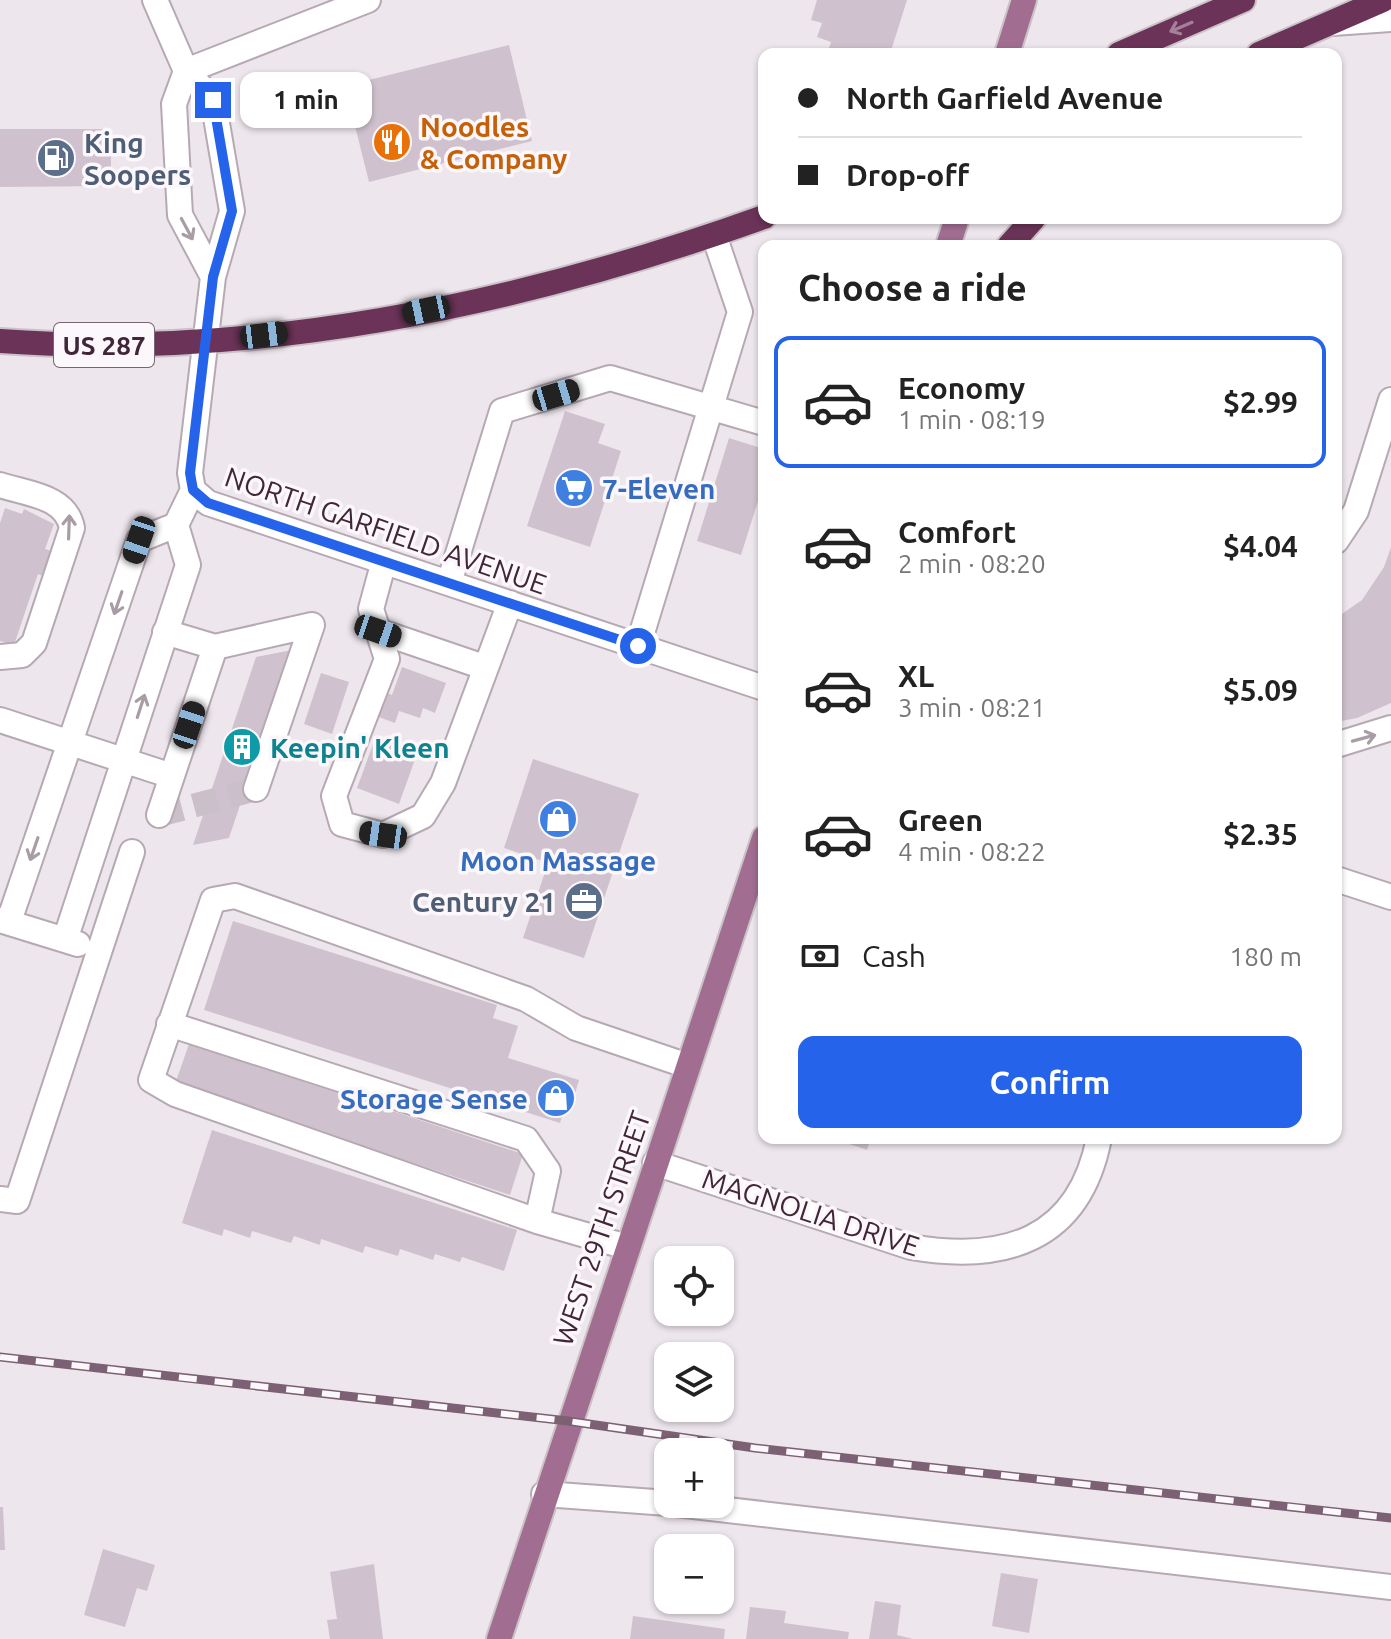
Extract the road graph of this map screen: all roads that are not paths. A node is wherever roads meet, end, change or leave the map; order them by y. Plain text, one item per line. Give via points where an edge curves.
1 (155, 0) edge
2 (368, 0) edge
3 (1024, 0) edge
4 (1243, 0) edge
5 (1383, 0) edge
6 (1391, 19) edge
7 (1330, 23) junction
8 (1009, 48) edge
9 (1133, 48) edge
10 (1273, 48) edge
11 (186, 71) junction
12 (758, 219) edge
13 (1029, 224) edge
14 (714, 235) junction
15 (1014, 240) edge
16 (213, 277) junction
17 (0, 341) edge
18 (207, 343) junction
19 (1391, 400) edge
20 (711, 407) junction
21 (758, 421) edge
22 (0, 485) edge
23 (193, 490) junction
24 (176, 525) junction
25 (1342, 532) edge
26 (384, 561) junction
27 (449, 583) junction
28 (510, 603) junction
29 (378, 631) junction
30 (165, 632) junction
31 (638, 646) junction
32 (215, 647) junction
33 (0, 657) edge
34 (484, 667) junction
35 (758, 686) edge
36 (0, 720) edge
37 (1391, 728) edge
38 (1342, 743) edge
39 (71, 744) junction
40 (123, 761) junction
41 (172, 776) junction
42 (256, 789) dead end
43 (159, 815) dead end
44 (132, 852) dead end
45 (758, 856) edge
46 (1342, 881) edge
47 (1391, 897) edge
48 (4, 920) edge
49 (65, 940) junction
50 (100, 951) junction
51 (169, 1024) junction
52 (688, 1066) junction
53 (1098, 1144) edge
54 (655, 1163) junction
55 (0, 1199) edge
56 (537, 1221) junction
57 (627, 1247) junction
58 (544, 1494) junction
59 (654, 1502) edge
60 (734, 1511) edge
61 (1391, 1587) edge
62 (499, 1639) edge

1 - 11 street, NORTH GARFIELD AVENUE
2 - 11 street
3 - 8 main road
4 -> 9 highway
5 - 7 highway
6 - 7 street
7 - 10 highway
11 -> 16 street via 174,104 180,215
11 - 16 street, NORTH GARFIELD AVENUE via 213,100 232,211
12 - 14 highway, US 287
13 - 15 highway
14 - 18 highway, US 287 via 603,271 367,323
14 - 20 street via 740,312
16 - 18 street, NORTH GARFIELD AVENUE
17 - 18 highway, US 287
18 - 23 street, NORTH GARFIELD AVENUE via 190,473
19 - 25 street via 1356,511
20 - 21 street
20 - 27 street via 610,378 502,411
20 - 31 street
33 -> 22 street via 22,655 34,643 72,528 69,513 57,503
23 - 24 street
23 - 26 street, NORTH GARFIELD AVENUE via 208,503
24 - 30 street via 188,565
24 -> 39 street via 139,540
26 - 27 street, NORTH GARFIELD AVENUE
26 - 29 street via 371,609
27 - 28 street, NORTH GARFIELD AVENUE
28 - 31 street, NORTH GARFIELD AVENUE
28 - 34 street
29 - 34 street
29 - 34 street via 387,659 334,796 342,824 364,832 383,835 423,816 443,783
30 - 32 street
40 -> 30 street
31 - 35 street, NORTH GARFIELD AVENUE
32 - 41 street
32 - 42 street via 312,625
36 - 39 street
38 -> 37 street
39 - 40 street
39 -> 48 street
40 - 41 street
40 - 49 street
41 - 43 street
44 - 50 street
45 - 52 main road, WEST 29TH STREET
46 - 47 street
48 - 49 street
49 - 50 street
50 - 55 street via 17,1201
51 - 52 street via 213,900 235,896 526,999 576,1028
51 - 56 street via 526,1139 548,1171
51 - 56 street via 151,1080 175,1094
52 - 54 main road, WEST 29TH STREET
53 - 54 street, MAGNOLIA DRIVE via 1093,1168 1069,1209 1033,1237 996,1252 911,1247
54 - 57 main road, WEST 29TH STREET
56 - 57 street
57 - 58 main road, WEST 29TH STREET
58 - 59 street
58 - 62 main road, WEST 29TH STREET
60 - 61 street

